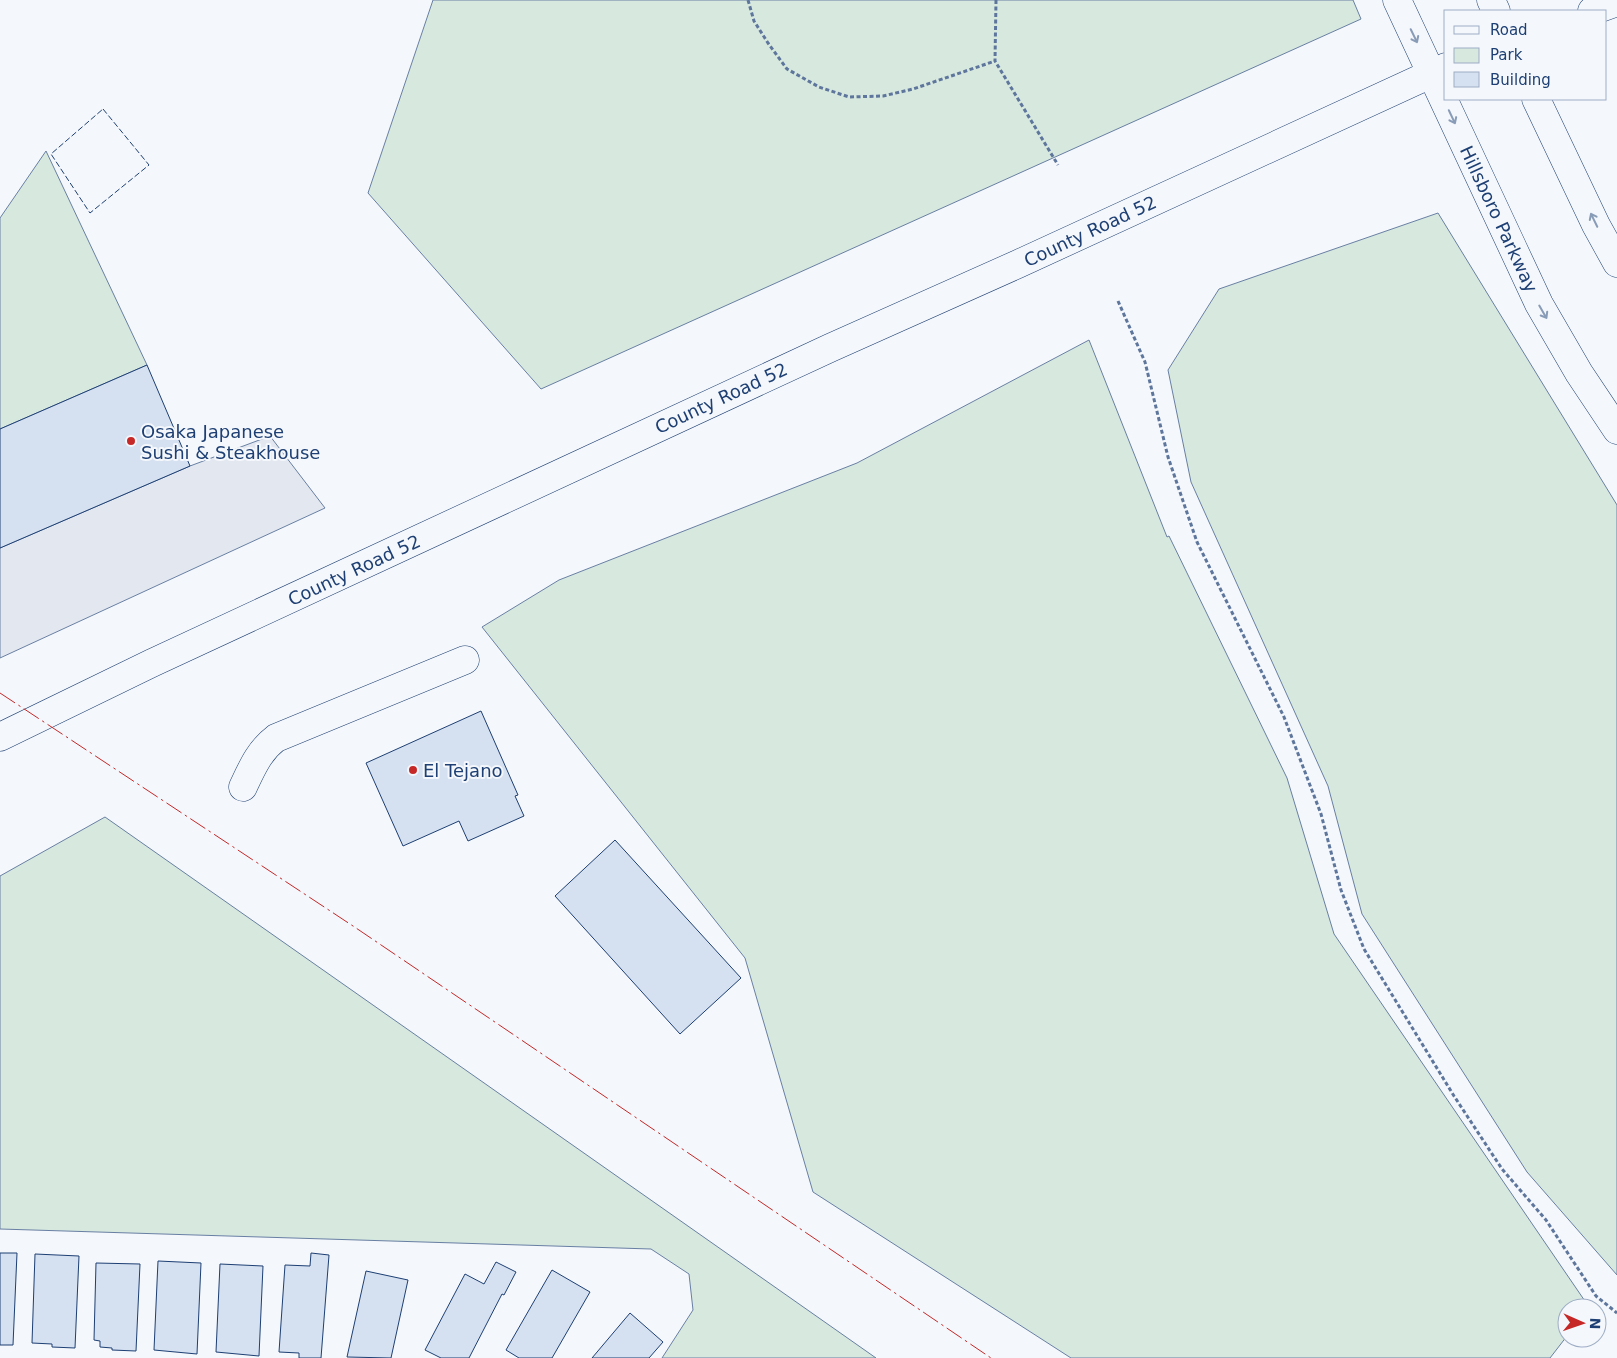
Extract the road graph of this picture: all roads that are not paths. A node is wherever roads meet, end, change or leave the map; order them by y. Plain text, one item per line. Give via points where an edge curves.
1 (1397, 0) edge
2 (1617, 2) edge
3 (1595, 10) edge
4 (1439, 70) edge
5 (1444, 82) edge
6 (1452, 100) edge
7 (1536, 100) edge
8 (1617, 263) edge
9 (1617, 430) edge
10 (465, 660) dead end
11 (0, 737) edge
12 (243, 787) dead end

1 -> 4 main road, Hillsboro Parkway
2 - 3 main road
4 -> 5 main road, Hillsboro Parkway
4 - 11 main road, County Road 52 via 821,352
6 -> 9 main road, Hillsboro Parkway via 1539,304
8 -> 7 main road
10 - 12 main road via 276,738 256,759

